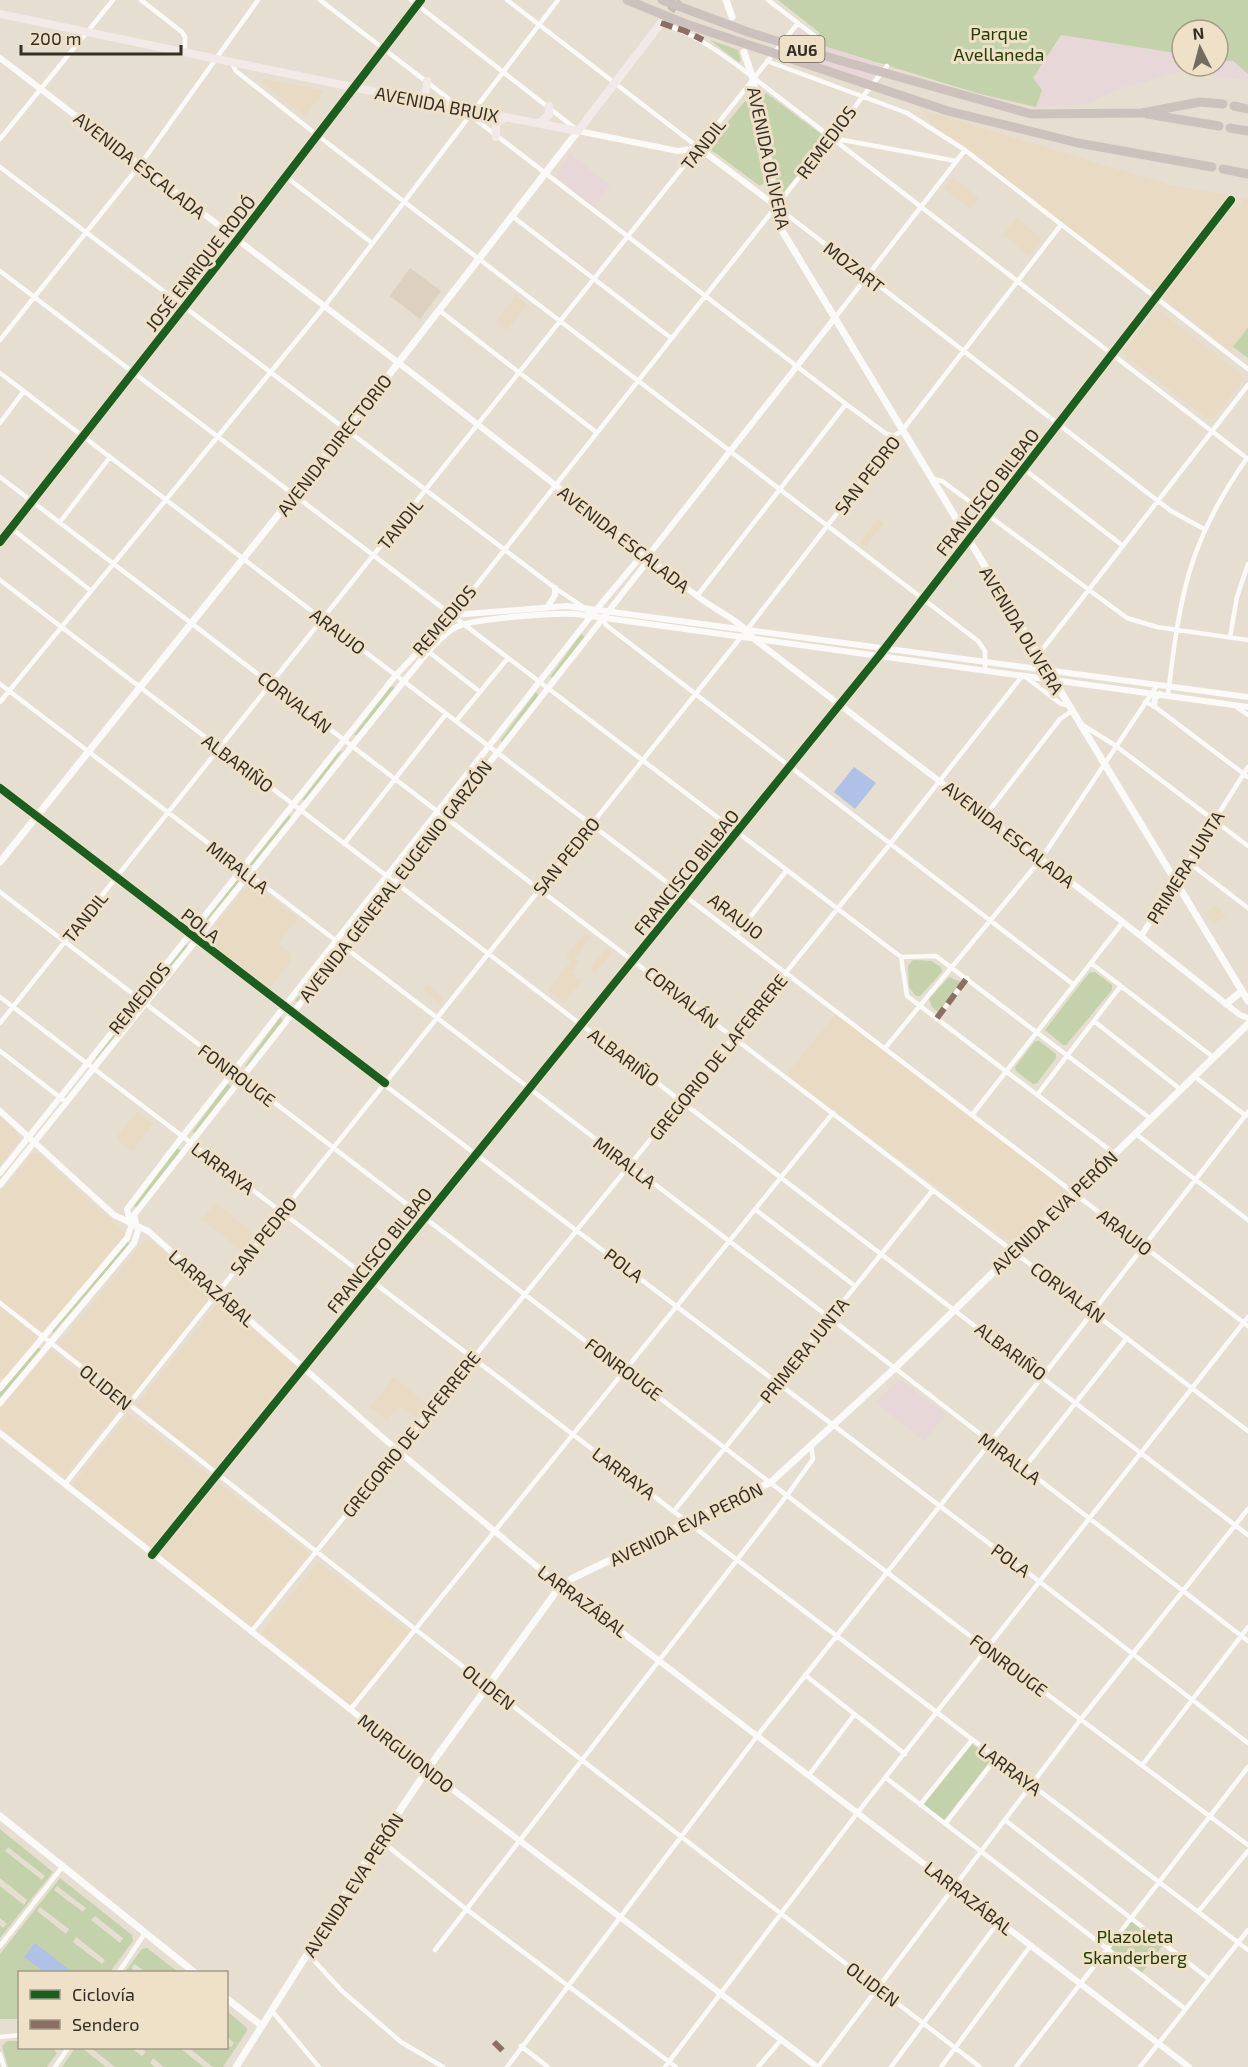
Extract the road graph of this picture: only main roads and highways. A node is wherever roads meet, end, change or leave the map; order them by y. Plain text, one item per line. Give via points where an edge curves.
1 (627, 0) edge
2 (662, 0) edge
3 (726, 0) edge
4 (0, 14) edge
5 (732, 17) dead end
6 (661, 23) tunnel mouth
7 (744, 52) dead end
8 (427, 81) road end
9 (415, 100) junction
10 (1223, 104) dead end
11 (549, 106) road end
12 (1234, 106) dead end
13 (1248, 109) edge
14 (1142, 113) junction
15 (510, 118) junction
16 (539, 123) junction
17 (1219, 126) dead end
18 (1230, 128) dead end
19 (578, 131) junction
20 (1248, 131) edge
21 (496, 137) road end
22 (1212, 167) dead end
23 (1223, 169) dead end
24 (1248, 174) edge
25 (0, 862) edge
26 (1242, 991) junction
27 (1248, 1001) edge
28 (1226, 1004) road end
29 (1248, 1024) edge
30 (0, 1816) edge
31 (194, 1971) edge
32 (228, 2000) edge
33 (262, 2026) junction
34 (236, 2067) edge

1 - 22 highway, AU6 via 686,24 948,111 1078,143
2 - 14 highway, AU6 via 748,32 944,91 1043,116
3 - 5 main road
4 - 9 main road, AVENIDA BRUIX
6 - 19 main road, AVENIDA DIRECTORIO
7 - 26 main road, AVENIDA OLIVERA via 753,79 781,229
8 - 9 main road via 425,95
9 - 15 main road, AVENIDA BRUIX via 472,114
10 - 14 highway, AU6 via 1181,104
11 - 16 main road via 549,115
12 - 13 highway
14 - 17 highway, AU6
15 - 16 main road, AVENIDA BRUIX
15 - 21 main road via 496,123
16 - 19 main road, AVENIDA BRUIX
18 - 20 highway
19 - 25 main road, AVENIDA DIRECTORIO via 347,429
23 - 24 highway
26 - 27 main road, AVENIDA OLIVERA
26 - 28 main road
29 - 33 main road, AVENIDA EVA PERÓN via 894,1369 771,1482 562,1586 487,1685 380,1840
30 - 31 main road
32 - 33 main road
33 - 34 main road, AVENIDA EVA PERÓN

